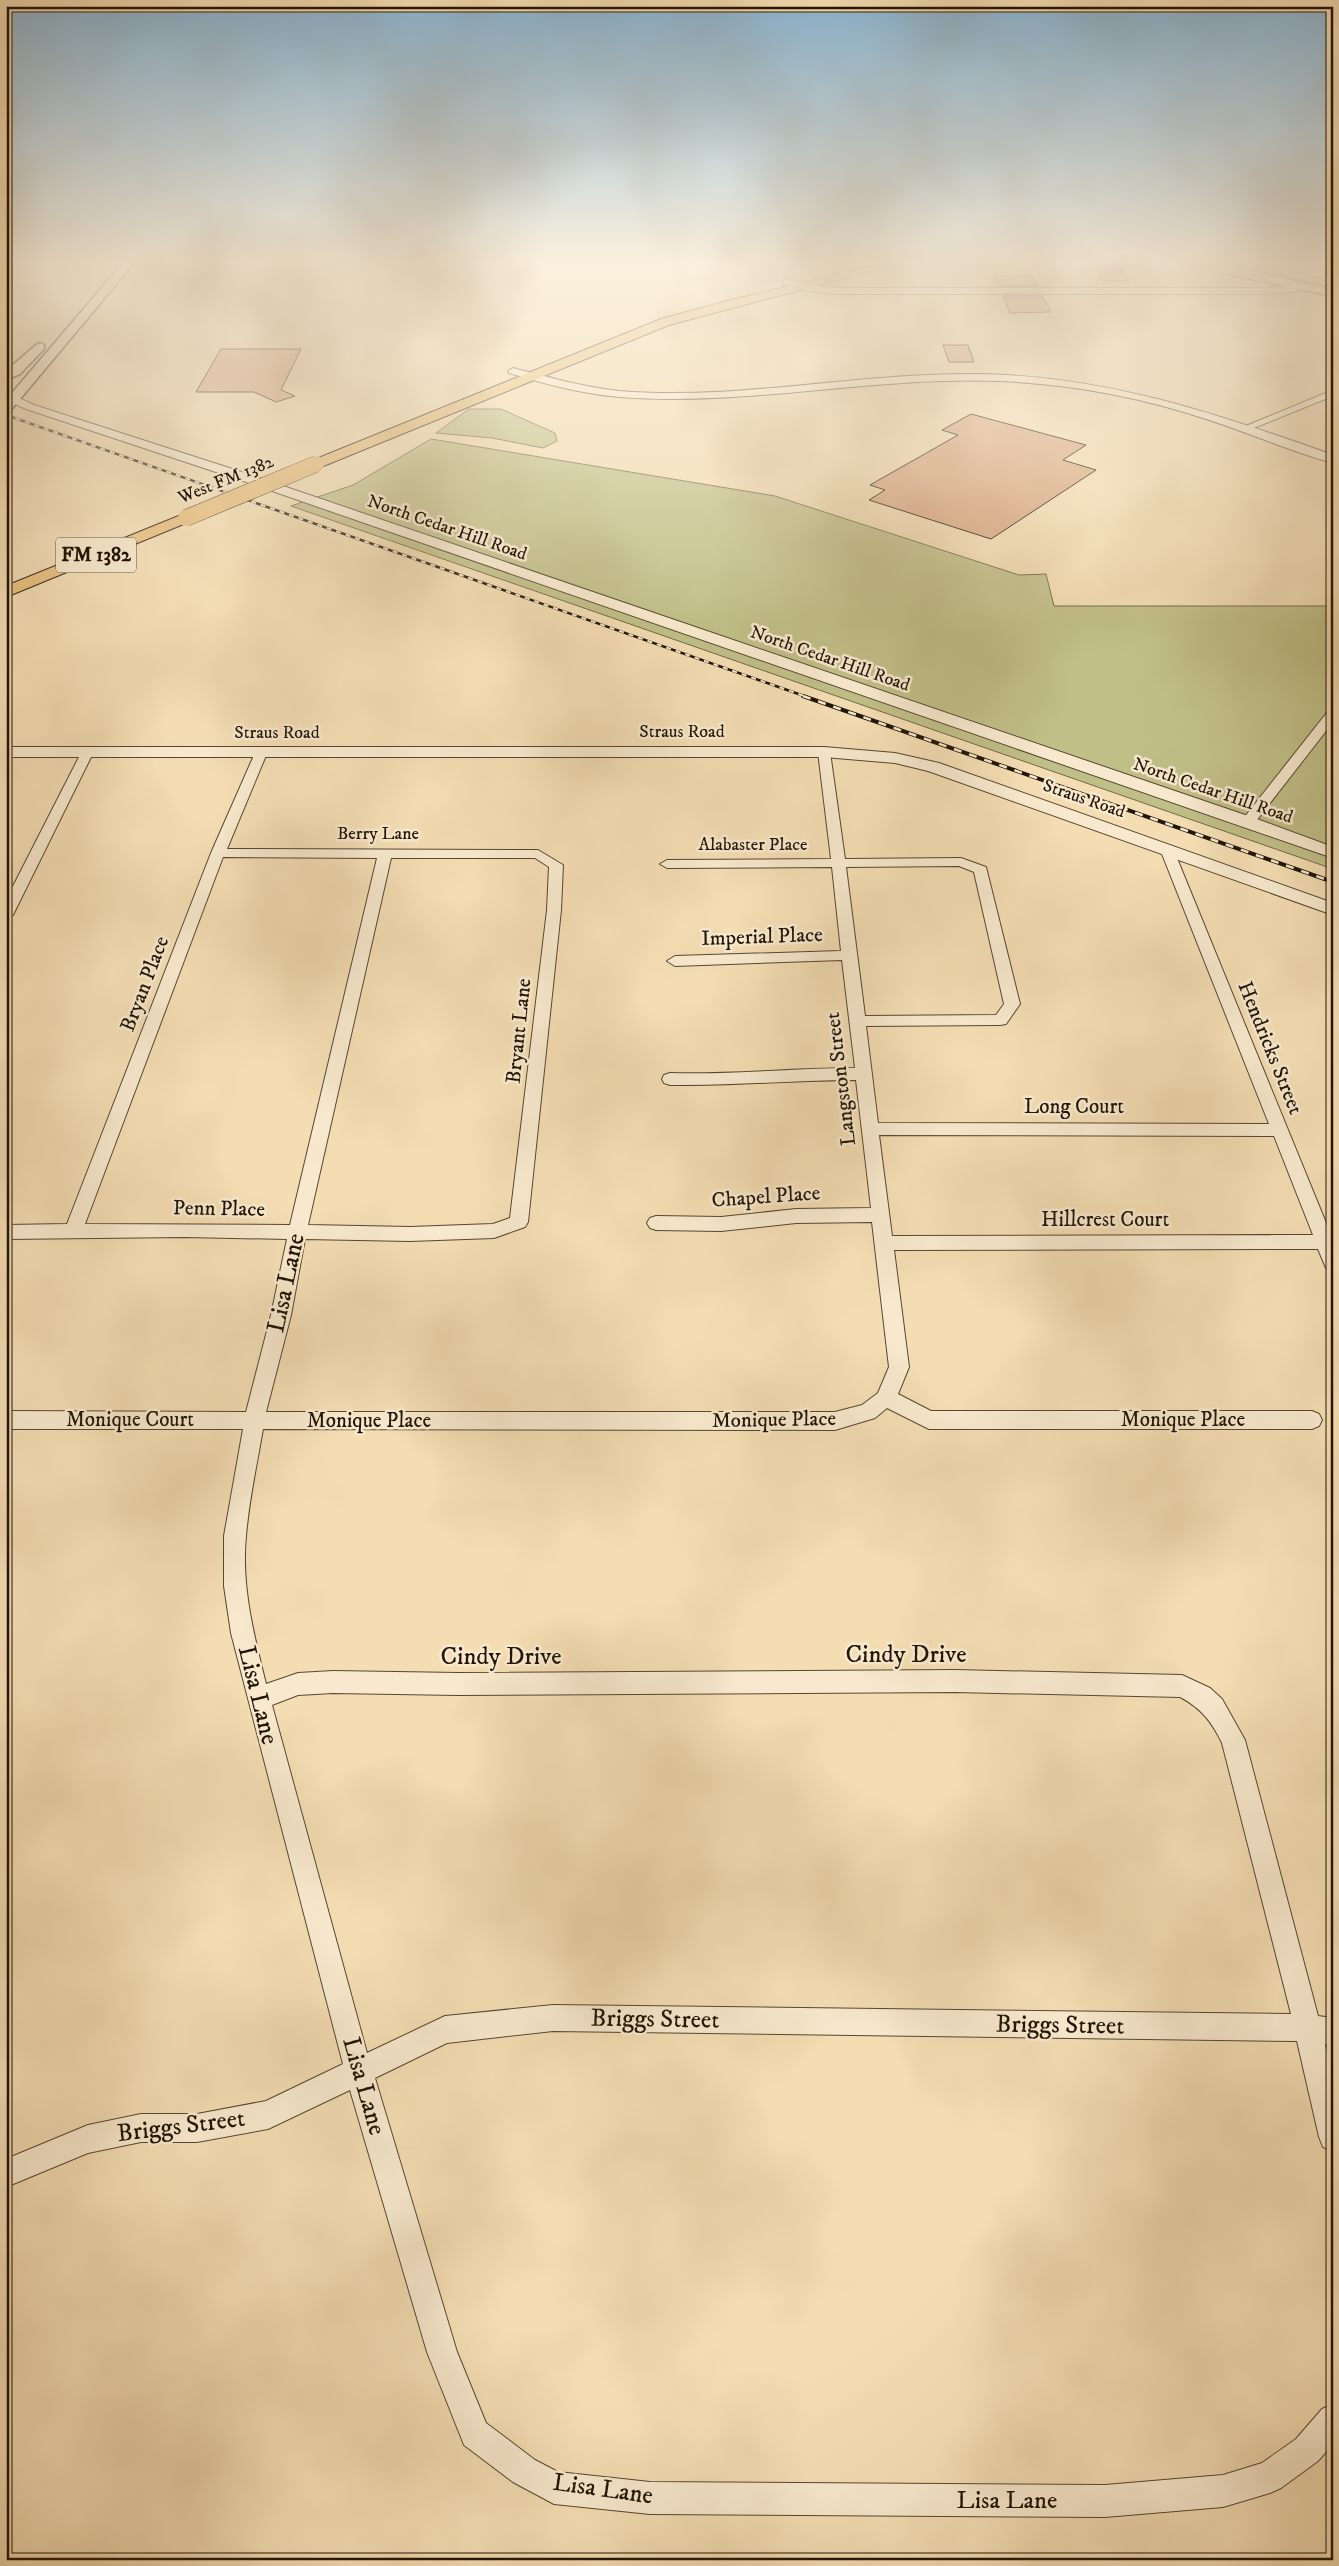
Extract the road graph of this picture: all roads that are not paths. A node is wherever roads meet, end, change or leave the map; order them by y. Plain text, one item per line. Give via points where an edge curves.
1 (22, 384) edge
2 (495, 384) edge
3 (552, 384) edge
4 (830, 384) edge
5 (1071, 384) edge
6 (1117, 384) edge
7 (1089, 386) junction
8 (1139, 388) junction
9 (1333, 394) edge
10 (11, 396) edge
11 (6, 408) edge
12 (1259, 422) junction
13 (1246, 428) junction
14 (138, 430) dead end
15 (1333, 447) edge
16 (189, 459) junction
17 (1333, 459) edge
18 (203, 464) junction
19 (264, 470) dead end
20 (315, 502) junction
21 (179, 515) junction
22 (6, 579) edge
23 (6, 592) edge
24 (1333, 713) edge
25 (88, 751) junction
26 (6, 752) edge
27 (824, 752) junction
28 (261, 753) junction
29 (1248, 822) junction
30 (1167, 849) junction
31 (218, 853) junction
32 (385, 853) junction
33 (1333, 853) edge
34 (538, 854) joint
35 (839, 863) junction
36 (667, 864) dead end
37 (1333, 909) edge
38 (6, 915) edge
39 (851, 955) junction
40 (675, 961) dead end
41 (857, 1020) junction
42 (862, 1074) junction
43 (670, 1079) dead end
44 (870, 1130) junction
45 (1279, 1130) junction
46 (880, 1214) junction
47 (519, 1222) joint
48 (656, 1223) dead end
49 (6, 1232) edge
50 (72, 1232) junction
51 (296, 1234) junction
52 (1324, 1242) junction
53 (886, 1243) junction
54 (1333, 1263) edge
55 (886, 1398) junction
56 (6, 1420) edge
57 (1312, 1420) dead end
58 (254, 1421) junction
59 (258, 1698) junction
60 (1320, 2030) edge
61 (359, 2072) junction
62 (1333, 2137) edge
63 (6, 2173) edge
64 (1333, 2420) edge

1 - 10 main road
2 - 21 main road, West FM 1382 / FM 1382, bridge
3 - 4 street via 582,390 677,396 723,395
5 - 7 street
6 - 8 street
7 - 8 street via 1124,391
7 - 13 street via 1179,407
8 - 12 street via 1217,407
9 - 12 street
10 - 11 main road
10 - 14 street
10 - 16 street, North Cedar Hill Road via 30,407
12 - 13 street
12 - 15 street
13 - 17 street
16 - 18 street, North Cedar Hill Road
16 - 18 street via 217,452
18 - 20 street, North Cedar Hill Road
19 - 20 street, North Cedar Hill Road via 292,482
20 - 29 street, North Cedar Hill Road
21 - 22 main road, West FM 1382 / FM 1382
21 - 23 main road, West FM 1382 / FM 1382
24 - 29 street
25 - 26 street, Straus Road
25 - 28 street, Straus Road
25 - 38 street
27 - 28 street, Straus Road
27 - 30 street, Straus Road via 895,758 933,767
27 - 35 street, Langston Street
28 - 31 street, Bryan Place
29 - 33 street, North Cedar Hill Road
30 - 37 street, Straus Road
30 - 45 street, Hendricks Street
31 - 32 street, Berry Lane
31 - 50 street, Bryan Place
32 - 34 street, Berry Lane
32 - 51 street, Lisa Lane
34 - 47 street, Bryant Lane via 556,865 554,910
35 - 36 street, Alabaster Place
35 - 39 street, Langston Street
35 - 41 street, Alabaster Place via 961,862 981,870 1012,1004 1000,1020
39 - 40 street, Imperial Place
39 - 41 street, Langston Street
41 - 42 street, Langston Street
42 - 43 street
42 - 44 street, Langston Street
44 - 45 street, Long Court
44 - 46 street, Langston Street
45 - 52 street, Hendricks Street
46 - 48 street, Chapel Place via 796,1216 722,1224
46 - 53 street, Langston Street
47 - 51 street, Penn Place via 494,1231
49 - 50 street, Penn Place
50 - 51 street, Penn Place via 185,1230
51 - 58 street, Lisa Lane
52 - 53 street, Hillcrest Court
52 - 54 street, Hendricks Street
53 - 55 street, Langston Street via 899,1367
55 - 57 street, Monique Place via 928,1420
55 - 58 street, Monique Place via 868,1412 835,1422
56 - 58 street, Monique Court
58 - 59 street, Lisa Lane via 235,1536 235,1586
59 - 60 street, Cindy Drive via 298,1684 334,1682 955,1681 1182,1686 1202,1695 1218,1710 1234,1740
59 - 61 street, Lisa Lane
60 - 61 street, Briggs Street via 552,2018 446,2030
60 - 62 street
61 - 63 street, Briggs Street via 268,2115 197,2128 141,2128 88,2139
61 - 64 street, Lisa Lane via 442,2352 475,2434 524,2471 554,2488 650,2498 1105,2501 1223,2491 1270,2477 1307,2450

